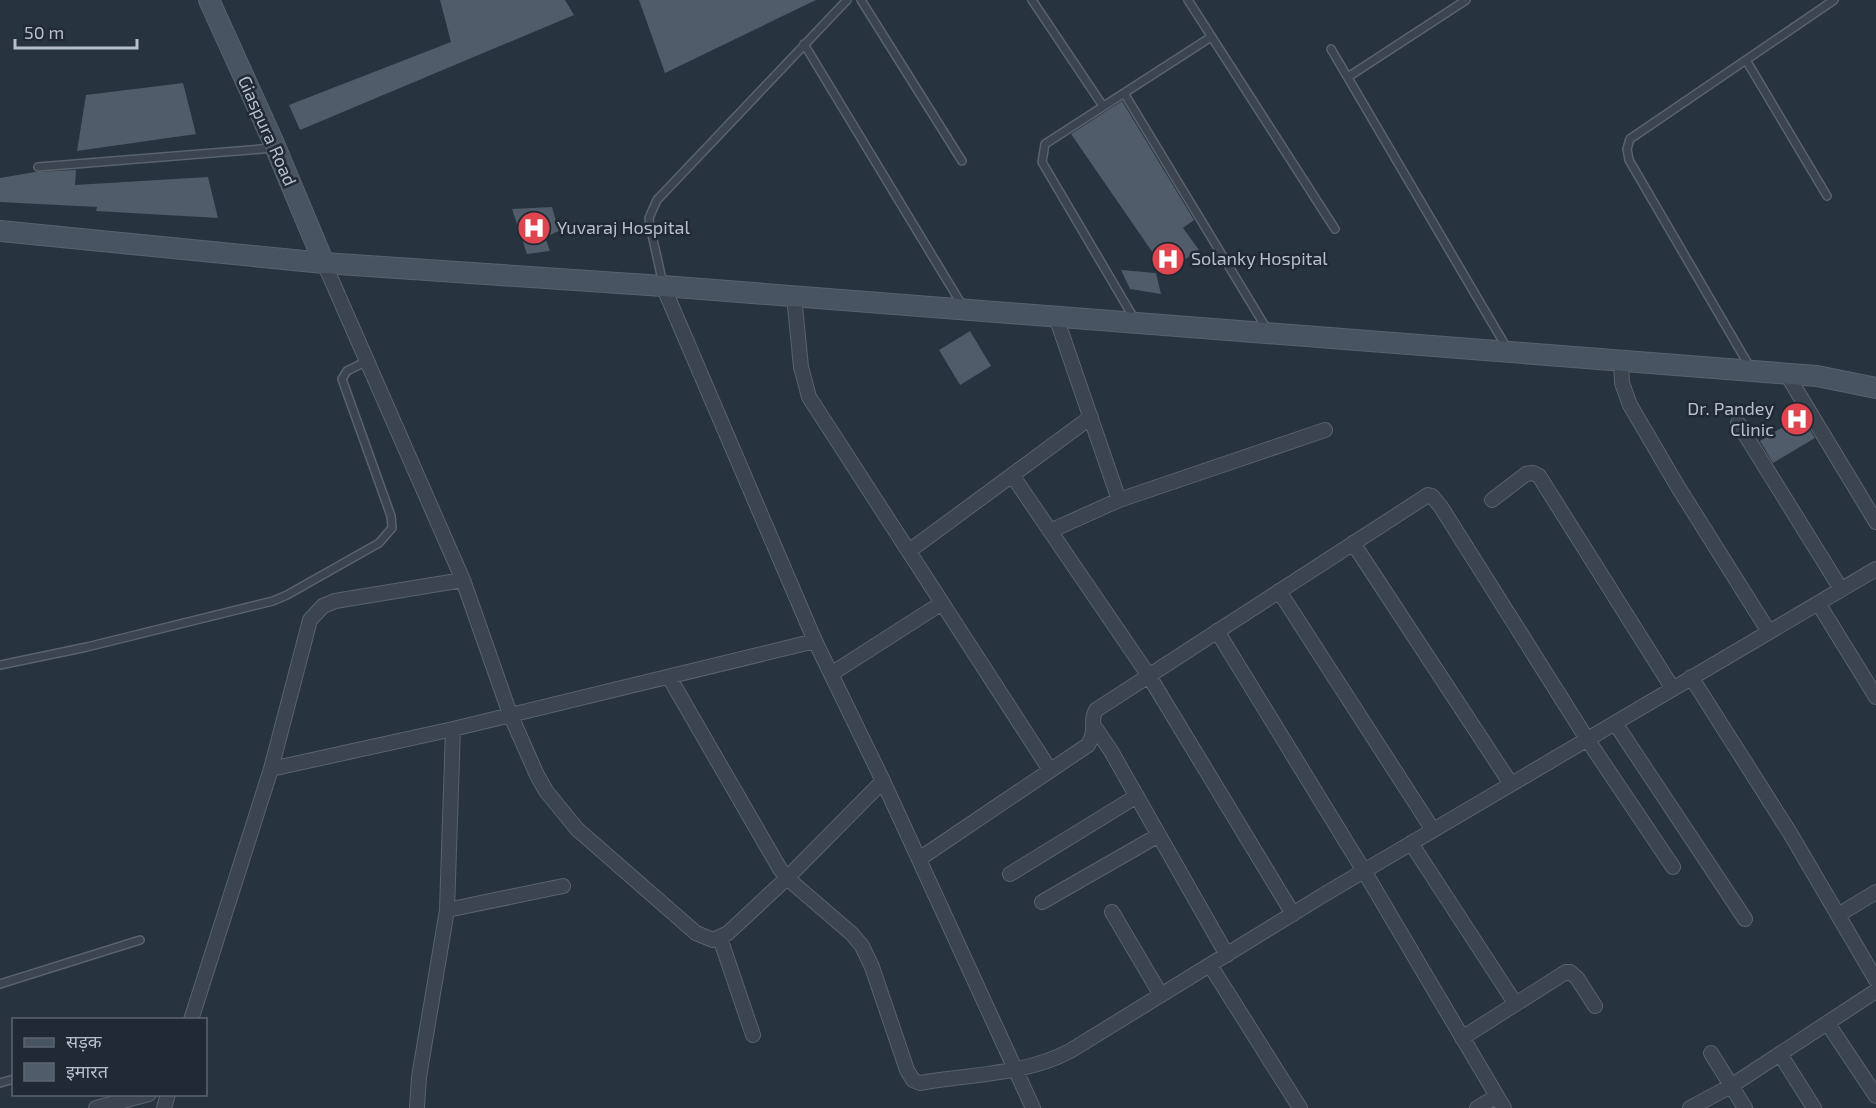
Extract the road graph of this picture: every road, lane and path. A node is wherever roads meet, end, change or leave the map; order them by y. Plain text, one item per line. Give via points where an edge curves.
1 (209, 0) edge
2 (847, 0) edge
3 (861, 0) edge
4 (1032, 0) edge
5 (1188, 0) edge
6 (1466, 0) edge
7 (1834, 0) edge
8 (1825, 2) edge
9 (1211, 37) junction
10 (804, 44) junction
11 (1331, 49) dead end
12 (1746, 60) junction
13 (1348, 77) junction
14 (1124, 93) junction
15 (1103, 106) junction
16 (275, 148) junction
17 (962, 161) dead end
18 (38, 167) dead end
19 (1827, 196) dead end
20 (1335, 229) dead end
21 (0, 231) edge
22 (324, 263) junction
23 (663, 286) junction
24 (794, 296) junction
25 (965, 310) junction
26 (1056, 317) junction
27 (1137, 322) junction
28 (1270, 333) junction
29 (1509, 352) junction
30 (367, 361) junction
31 (1621, 361) junction
32 (1753, 371) junction
33 (1786, 373) junction
34 (1876, 387) edge
35 (1090, 417) junction
36 (1738, 423) dead end
37 (1325, 430) dead end
38 (1012, 475) junction
39 (1119, 500) junction
40 (1492, 500) dead end
41 (1876, 522) edge
42 (1050, 531) junction
43 (1353, 543) junction
44 (909, 551) junction
45 (1876, 569) edge
46 (463, 580) junction
47 (1841, 590) junction
48 (1279, 591) junction
49 (942, 603) junction
50 (1818, 603) junction
51 (1217, 631) junction
52 (1769, 632) junction
53 (815, 641) junction
54 (0, 665) edge
55 (831, 674) junction
56 (1149, 676) junction
57 (669, 677) junction
58 (1691, 677) junction
59 (1673, 689) junction
60 (1876, 697) edge
61 (510, 714) junction
62 (1615, 723) junction
63 (1094, 726) junction
64 (453, 729) junction
65 (1587, 739) junction
66 (271, 769) junction
67 (1050, 770) junction
68 (883, 781) junction
69 (1510, 784) junction
70 (1137, 796) junction
71 (1432, 831) junction
72 (1159, 835) junction
73 (1411, 843) junction
74 (919, 858) junction
75 (1673, 867) dead end
76 (1364, 871) junction
77 (1010, 874) dead end
78 (787, 878) junction
79 (563, 886) dead end
80 (1876, 892) edge
81 (1042, 902) dead end
82 (447, 910) junction
83 (1112, 912) dead end
84 (1293, 914) junction
85 (1838, 915) junction
86 (1745, 920) dead end
87 (720, 938) junction
88 (140, 940) dead end
89 (1227, 955) junction
90 (1210, 965) junction
91 (1876, 980) edge
92 (0, 984) edge
93 (1876, 992) edge
94 (1161, 995) junction
95 (1515, 1003) junction
96 (1595, 1006) dead end
97 (192, 1018) edge
98 (1828, 1023) junction
99 (753, 1035) dead end
100 (1462, 1038) junction
101 (1712, 1053) dead end
102 (1780, 1054) junction
103 (1015, 1070) junction
104 (1731, 1086) junction
105 (145, 1096) edge
106 (1876, 1096) edge
107 (1500, 1102) edge
108 (96, 1108) edge
109 (417, 1108) edge
110 (1033, 1108) edge
111 (1300, 1108) edge
112 (1477, 1108) edge
113 (1689, 1108) edge
114 (1745, 1108) edge
115 (1814, 1108) edge

1 - 16 street, Giaspura Road
2 - 10 lane
3 - 17 lane
4 - 15 lane
5 - 9 lane
6 - 13 lane
7 - 8 lane
8 - 12 lane
9 - 14 lane
9 - 20 lane
10 - 23 lane via 657,200 649,218
10 - 25 lane
11 - 13 lane
12 - 19 lane
12 - 32 lane via 1630,139 1626,149
13 - 29 lane
14 - 15 lane
14 - 28 lane
15 - 27 lane via 1045,144 1042,162
16 - 18 lane
16 - 22 street, Giaspura Road
21 - 22 street
22 - 23 street
22 - 30 street
23 - 24 street
23 - 53 street
24 - 25 street
24 - 44 street via 801,367 809,397
25 - 26 street
26 - 27 street
26 - 35 street
27 - 28 street
28 - 29 street
29 - 31 street
30 - 46 street
30 - 54 lane via 347,371 342,379 391,516 392,528 380,543 273,601
31 - 32 street
31 - 52 street via 1622,383 1630,405
32 - 33 street
33 - 34 street
33 - 41 street
35 - 38 street
35 - 39 street
36 - 47 street
37 - 39 street
38 - 42 street
38 - 44 street
39 - 42 street
40 - 59 street via 1526,474 1539,476
42 - 56 street
43 - 48 street
43 - 65 street via 1423,497 1432,496
43 - 69 street
44 - 49 street
45 - 47 street
46 - 61 street
46 - 66 street via 335,601 316,612 310,620
47 - 50 street
48 - 51 street
48 - 71 street
49 - 55 street
49 - 67 street
50 - 52 street
50 - 60 street
51 - 56 street
51 - 76 street
52 - 58 street
53 - 55 street
53 - 57 street
55 - 68 street
56 - 63 street via 1096,710 1092,716
56 - 84 street
57 - 61 street
57 - 78 street
58 - 59 street
58 - 85 street
59 - 62 street
61 - 64 street
61 - 87 street via 546,791 577,829 696,933 713,940
62 - 65 street
62 - 86 street
63 - 67 street via 1094,736 1088,745
63 - 70 street
64 - 66 street
64 - 82 street
65 - 69 street
65 - 75 street
66 - 97 street
67 - 74 street
68 - 74 street
68 - 78 street
69 - 71 street
70 - 72 street
70 - 77 street
71 - 73 street
72 - 81 street
72 - 89 street
73 - 76 street
73 - 95 street
74 - 103 street
76 - 84 street
76 - 100 street
78 - 87 street
78 - 103 street via 862,946 913,1080 920,1083
79 - 82 street
80 - 85 street
82 - 109 street
83 - 94 street
84 - 89 street
85 - 91 street
87 - 99 street
88 - 92 lane
89 - 90 street
90 - 94 street
90 - 111 street
93 - 98 street
94 - 103 street via 1060,1056
95 - 96 street via 1562,973 1570,972
95 - 100 street
98 - 102 street
98 - 106 street
100 - 107 street
101 - 104 street
102 - 104 street
102 - 115 street
103 - 110 street
104 - 113 street
104 - 114 street
105 - 108 street
107 - 112 street

